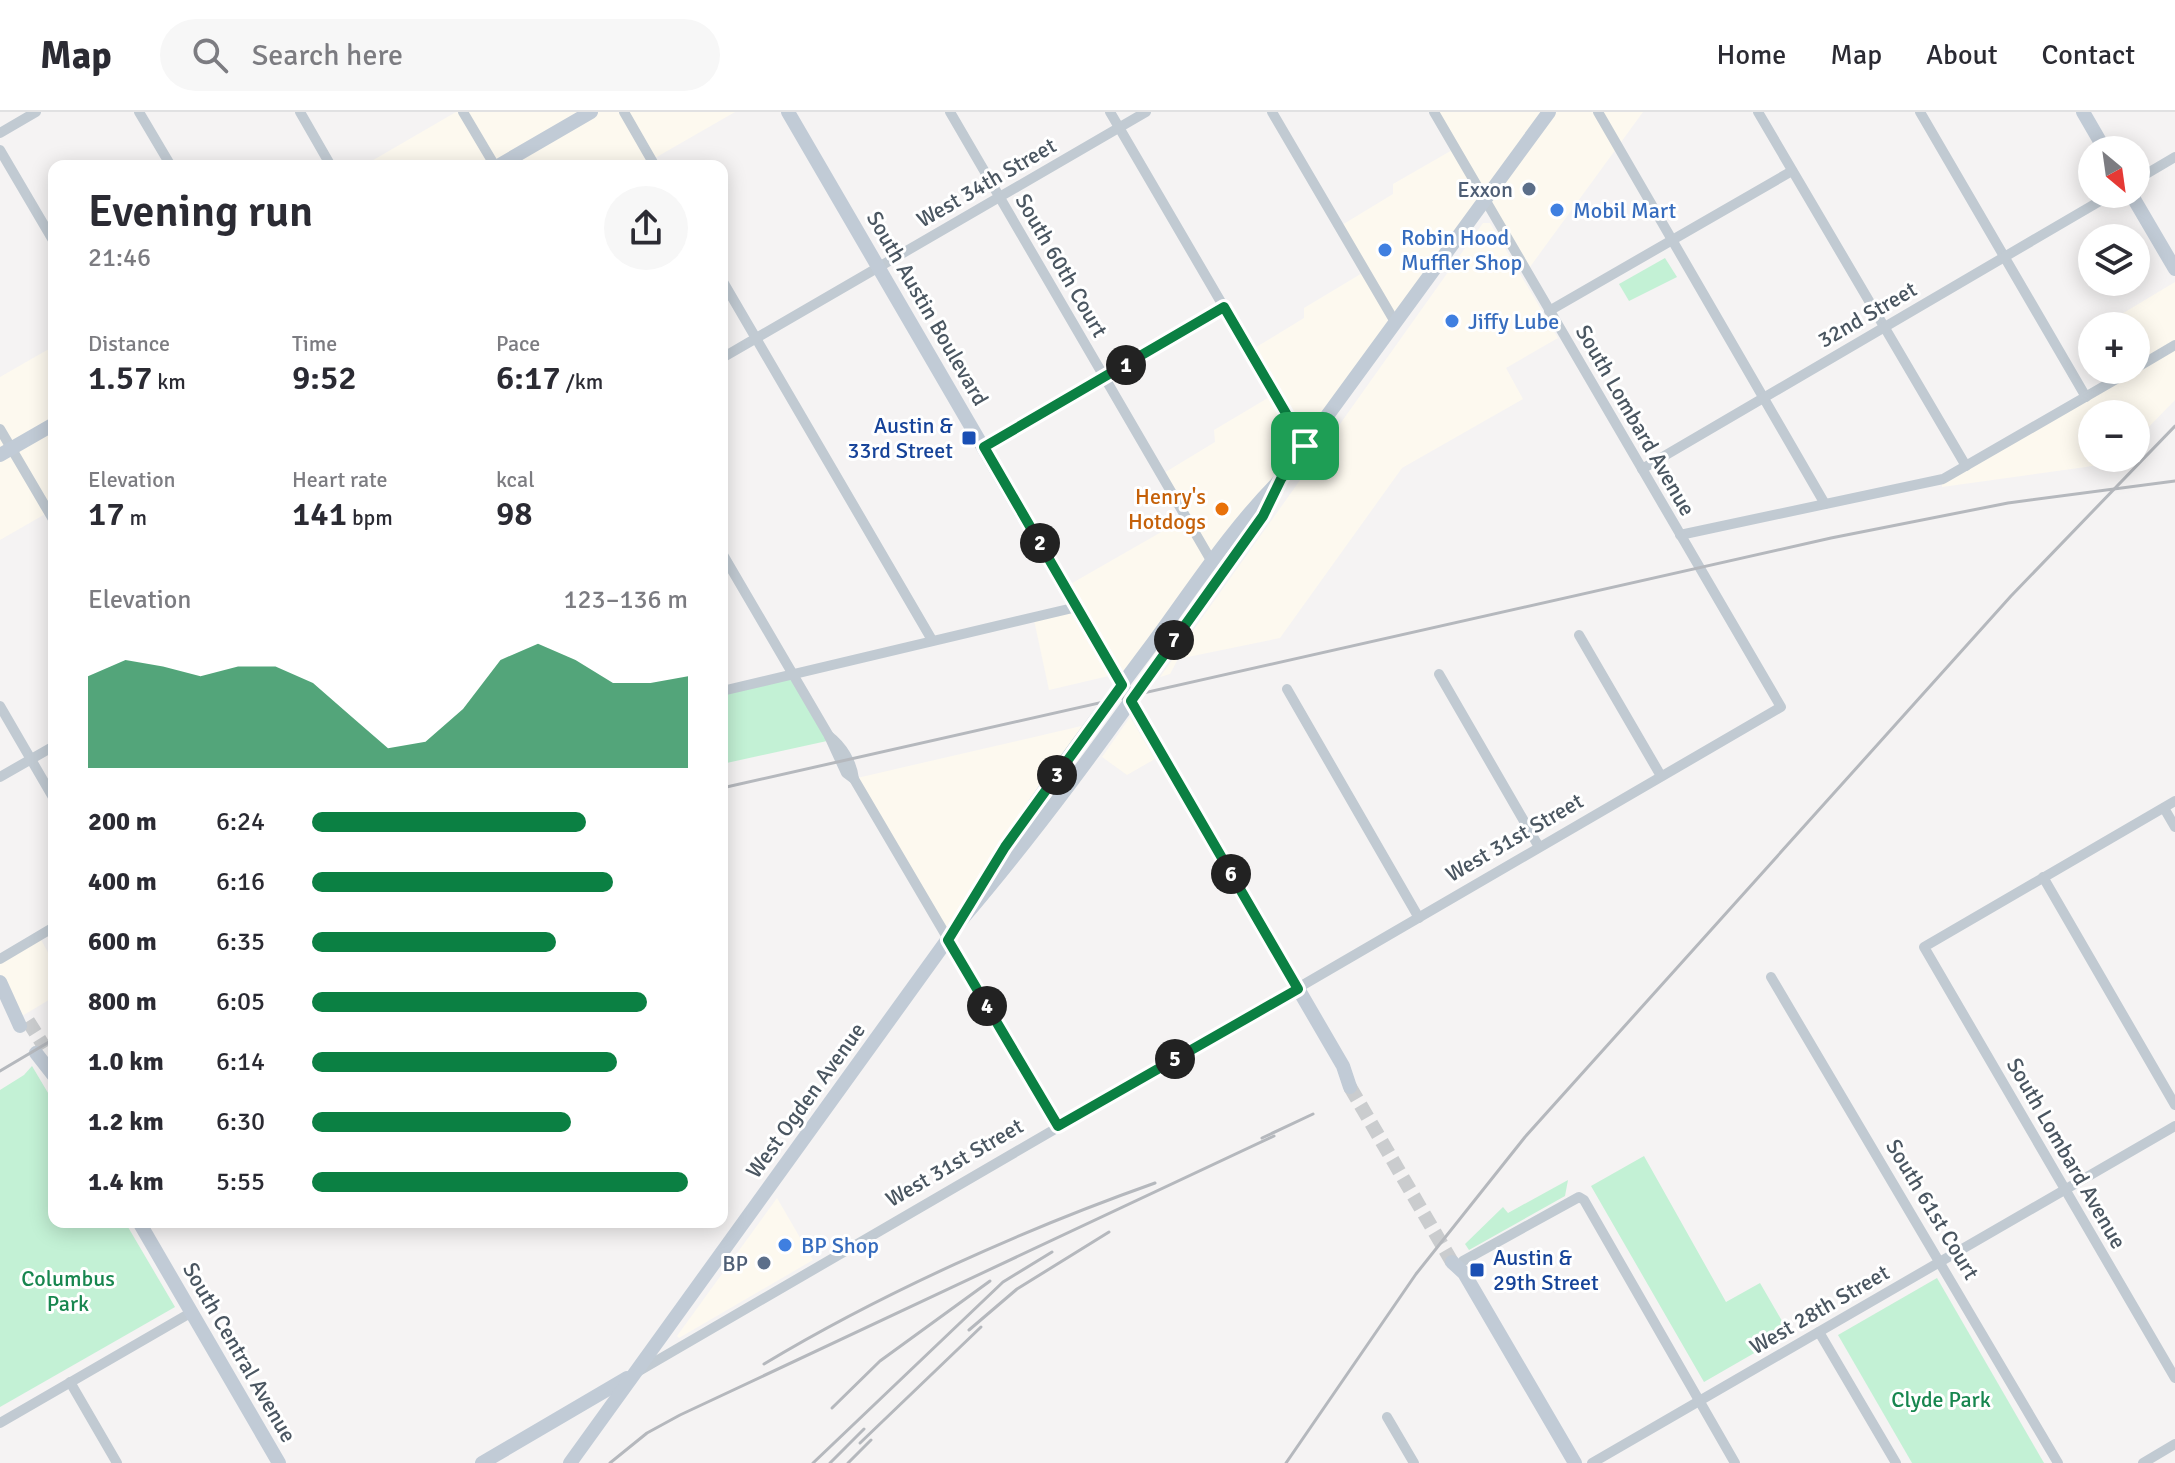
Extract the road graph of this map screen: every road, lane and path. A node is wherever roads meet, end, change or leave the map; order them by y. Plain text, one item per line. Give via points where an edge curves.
1 (36, 112) edge
2 (139, 112) edge
3 (300, 112) edge
4 (463, 112) edge
5 (591, 112) edge
6 (624, 112) edge
7 (788, 112) edge
8 (950, 112) edge
9 (1110, 112) edge
10 (1146, 112) edge
11 (1272, 112) edge
12 (1434, 112) edge
13 (1549, 112) edge
14 (1598, 112) edge
15 (1758, 112) edge
16 (1920, 112) edge
17 (2083, 112) edge
18 (1119, 128) junction
19 (0, 133) edge
20 (2097, 136) edge
21 (0, 150) edge
22 (2175, 157) edge
23 (167, 160) edge
24 (328, 160) edge
25 (492, 160) edge
26 (507, 160) edge
27 (652, 160) edge
28 (1792, 171) junction
29 (2150, 172) edge
30 (999, 197) junction
31 (1485, 199) junction
32 (2088, 208) edge
33 (2139, 208) edge
34 (48, 232) edge
35 (1672, 240) junction
36 (2004, 257) junction
37 (879, 267) junction
38 (2175, 269) edge
39 (728, 290) edge
40 (1224, 307) junction
41 (1549, 311) junction
42 (1395, 322) junction
43 (1884, 327) junction
44 (756, 339) junction
45 (2175, 345) edge
46 (728, 355) edge
47 (2150, 360) edge
48 (1104, 377) junction
49 (2108, 384) edge
50 (2086, 397) junction
51 (1763, 398) junction
52 (48, 428) edge
53 (0, 429) edge
54 (1305, 446) junction
55 (984, 447) junction
56 (6, 452) edge
57 (1966, 466) junction
58 (1642, 469) junction
59 (1281, 479) junction
60 (1825, 504) junction
61 (48, 512) edge
62 (1680, 535) junction
63 (1212, 562) junction
64 (728, 563) edge
65 (1077, 607) junction
66 (1579, 635) dead end
67 (932, 640) junction
68 (792, 673) junction
69 (1439, 674) dead end
70 (1122, 685) junction
71 (728, 689) edge
72 (1287, 689) dead end
73 (1131, 701) junction
74 (0, 706) edge
75 (1781, 707) joint
76 (48, 749) edge
77 (31, 759) junction
78 (1661, 776) junction
79 (0, 777) edge
80 (48, 789) edge
81 (2175, 801) edge
82 (2164, 808) junction
83 (2175, 827) edge
84 (1539, 847) junction
85 (2043, 877) junction
86 (963, 918) junction
87 (1419, 918) junction
88 (48, 931) edge
89 (948, 940) junction
90 (0, 959) edge
91 (1771, 977) dead end
92 (0, 982) edge
93 (1298, 989) junction
94 (24, 1023) tunnel mouth
95 (40, 1051) tunnel mouth
96 (48, 1064) edge
97 (1354, 1084) tunnel mouth
98 (2175, 1105) edge
99 (1058, 1126) junction
100 (2175, 1126) edge
101 (2065, 1189) junction
102 (143, 1228) edge
103 (1942, 1261) junction
104 (1460, 1262) joint
105 (192, 1312) junction
106 (1819, 1332) junction
107 (634, 1374) junction
108 (2175, 1378) edge
109 (70, 1382) junction
110 (1699, 1401) junction
111 (1387, 1417) dead end
112 (0, 1423) edge
113 (2175, 1444) edge
114 (117, 1463) edge
115 (279, 1463) edge
116 (482, 1463) edge
117 (570, 1463) edge
118 (1414, 1463) edge
119 (1575, 1463) edge
120 (1592, 1463) edge
121 (1735, 1463) edge
122 (1896, 1463) edge
123 (2058, 1463) edge
124 (2143, 1463) edge

1 - 19 street
2 - 23 street
3 - 24 street
4 - 25 street
5 - 26 main road
6 - 27 street
7 - 37 main road, South Austin Boulevard
8 - 30 street, South 60th Court
9 - 18 street
10 - 18 street, West 34th Street
11 - 42 street
12 - 31 street, South Lombard Avenue
13 - 31 main road, West Ogden Avenue
14 - 35 street
15 - 28 street
16 - 36 street
17 - 20 main road
18 - 30 street, West 34th Street
18 - 40 street
21 - 34 street
22 - 29 street
28 - 35 street
28 - 43 street
30 - 37 street, West 34th Street
30 - 48 street, South 60th Court
31 - 41 street, South Lombard Avenue
31 - 42 main road, West Ogden Avenue
32 - 36 street, 32nd Street
33 - 38 main road
35 - 41 street
35 - 51 street
36 - 43 street, 32nd Street
36 - 50 street
37 - 44 street, West 34th Street
37 - 55 main road, South Austin Boulevard
39 - 44 street
40 - 48 street
40 - 54 street
41 - 58 street, South Lombard Avenue
42 - 54 main road, West Ogden Avenue
43 - 51 street, 32nd Street
43 - 57 street
44 - 46 street, West 34th Street
44 - 67 street
45 - 47 street
48 - 55 street
48 - 63 street, South 60th Court
49 - 50 street
50 - 57 street
51 - 58 street, 32nd Street
51 - 60 street
52 - 56 main road
53 - 56 street
54 - 59 main road, West Ogden Avenue
55 - 65 main road, South Austin Boulevard
56 - 61 street
57 - 60 street via 1943,479
58 - 62 street, South Lombard Avenue
59 - 63 main road, West Ogden Avenue
59 - 73 main road, West Ogden Avenue via 1263,516
60 - 62 street
62 - 75 street, South Lombard Avenue
63 - 70 main road, West Ogden Avenue
64 - 68 street
65 - 67 street
65 - 70 main road, South Austin Boulevard
66 - 78 street
67 - 68 street
68 - 71 street
68 - 89 street via 838,743
69 - 84 street
70 - 73 main road, South Austin Boulevard
70 - 86 main road, West Ogden Avenue via 1005,847
72 - 87 street
73 - 86 main road, West Ogden Avenue via 1020,852
73 - 93 main road, South Austin Boulevard
74 - 77 street
75 - 78 street, West 31st Street
76 - 77 street
77 - 79 street
77 - 80 street
78 - 84 street, West 31st Street
81 - 82 street
82 - 83 street
82 - 85 street
84 - 87 street, West 31st Street
85 - 98 street
85 - 101 street, South Lombard Avenue via 1924,947
86 - 89 main road, West Ogden Avenue
87 - 93 street, West 31st Street
88 - 90 street
89 - 99 street
89 - 107 main road, West Ogden Avenue
91 - 103 street, South 61st Court
92 - 94 main road
93 - 97 main road, South Austin Boulevard
93 - 99 street, West 31st Street
95 - 96 main road
99 - 107 street, West 31st Street
100 - 101 street, West 28th Street
101 - 103 street, West 28th Street
101 - 108 street, South Lombard Avenue
102 - 105 main road, South Central Avenue
103 - 106 street, West 28th Street
103 - 123 street, South 61st Court
104 - 110 street via 1579,1197
104 - 119 main road
105 - 109 street
105 - 115 main road, South Central Avenue
106 - 110 street, West 28th Street
106 - 122 street
107 - 116 main road, West 31st Street
107 - 117 main road, West Ogden Avenue
109 - 112 street
109 - 114 street
110 - 120 street, West 28th Street
110 - 121 street
111 - 118 street
113 - 124 street

